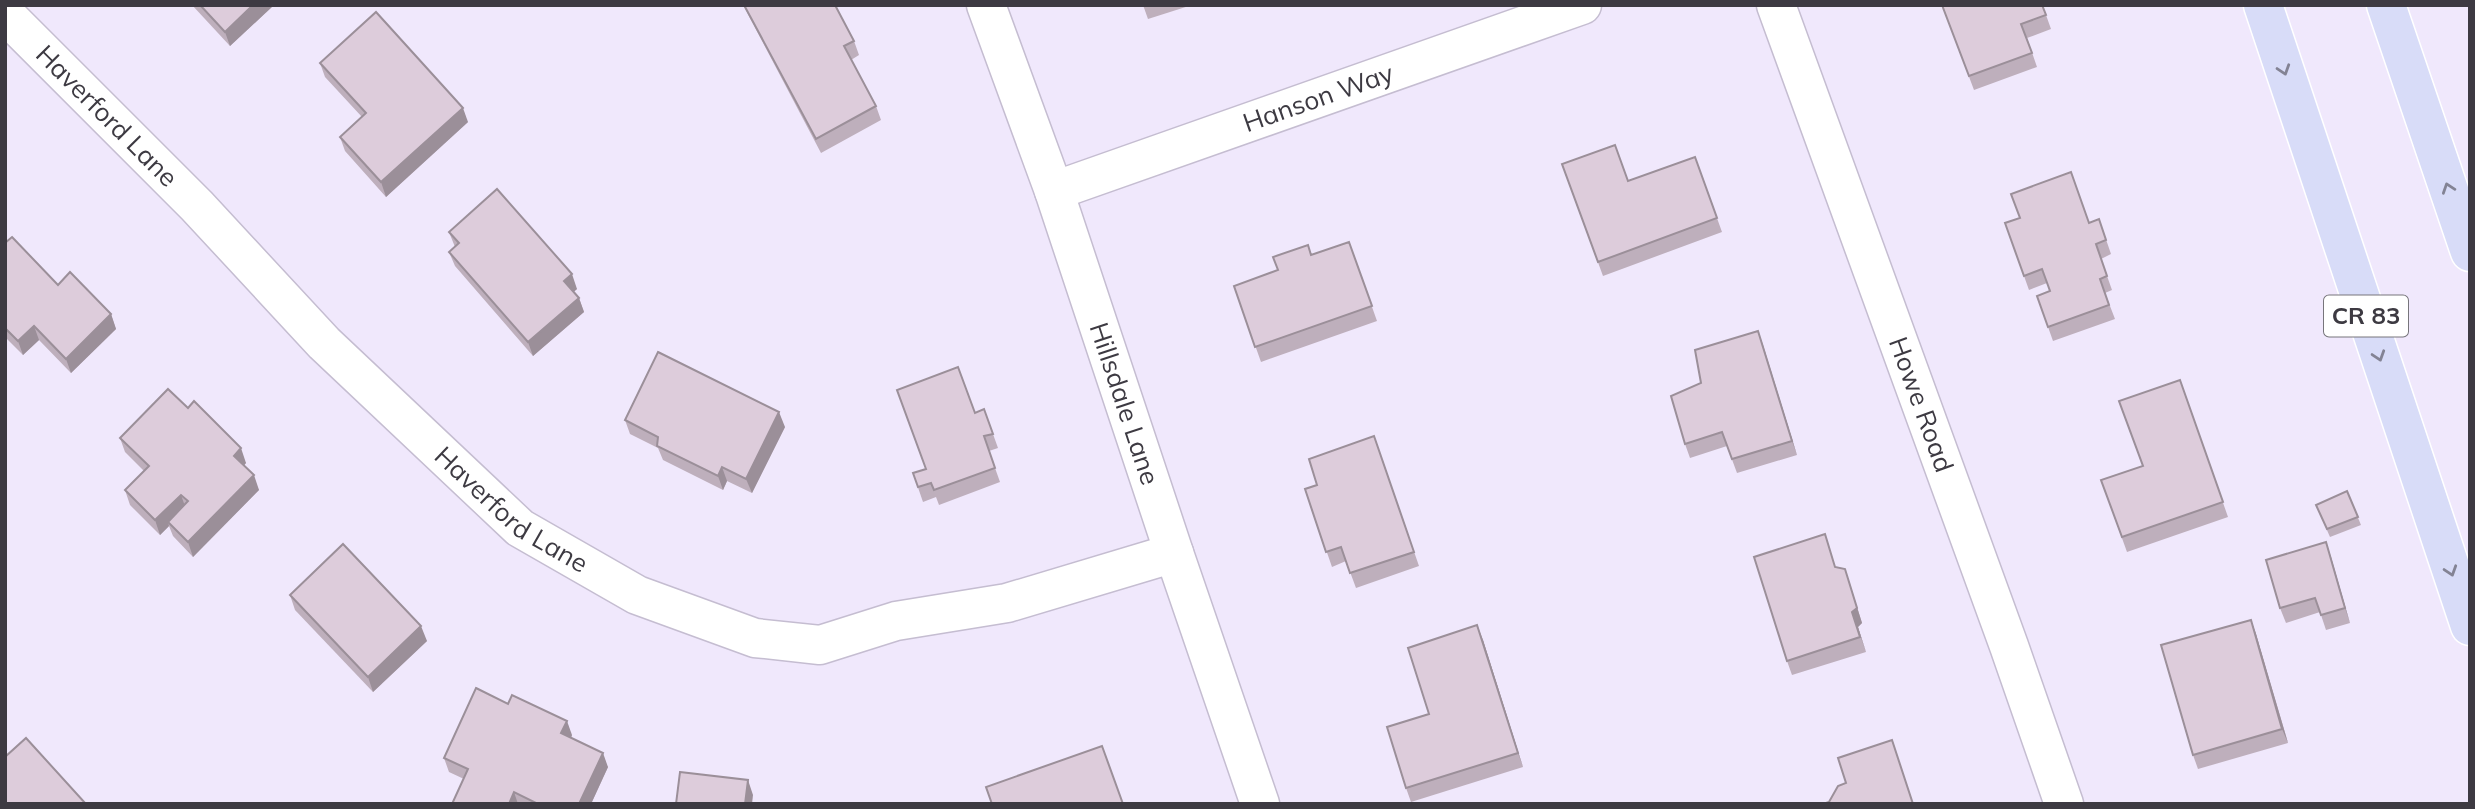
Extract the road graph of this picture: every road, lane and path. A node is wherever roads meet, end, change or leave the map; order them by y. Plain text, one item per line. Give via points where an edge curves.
1 (986, 5) edge
2 (1582, 5) edge
3 (1776, 5) edge
4 (2263, 5) edge
5 (2386, 5) edge
6 (5, 14) edge
7 (1054, 191) junction
8 (2470, 252) edge
9 (1174, 553) junction
10 (2470, 626) edge
11 (1260, 804) edge
12 (2064, 804) edge

1 - 7 street, Hillsdale Lane
2 - 7 street, Hanson Way
3 - 12 street, Howe Road
4 -> 10 highway, CR 83
8 -> 5 highway
6 - 9 street, Haverford Lane via 197,206 324,343 520,528 637,595 755,638 821,645 896,621 1007,603
7 - 9 street, Hillsdale Lane
9 - 11 street, Hillsdale Lane

